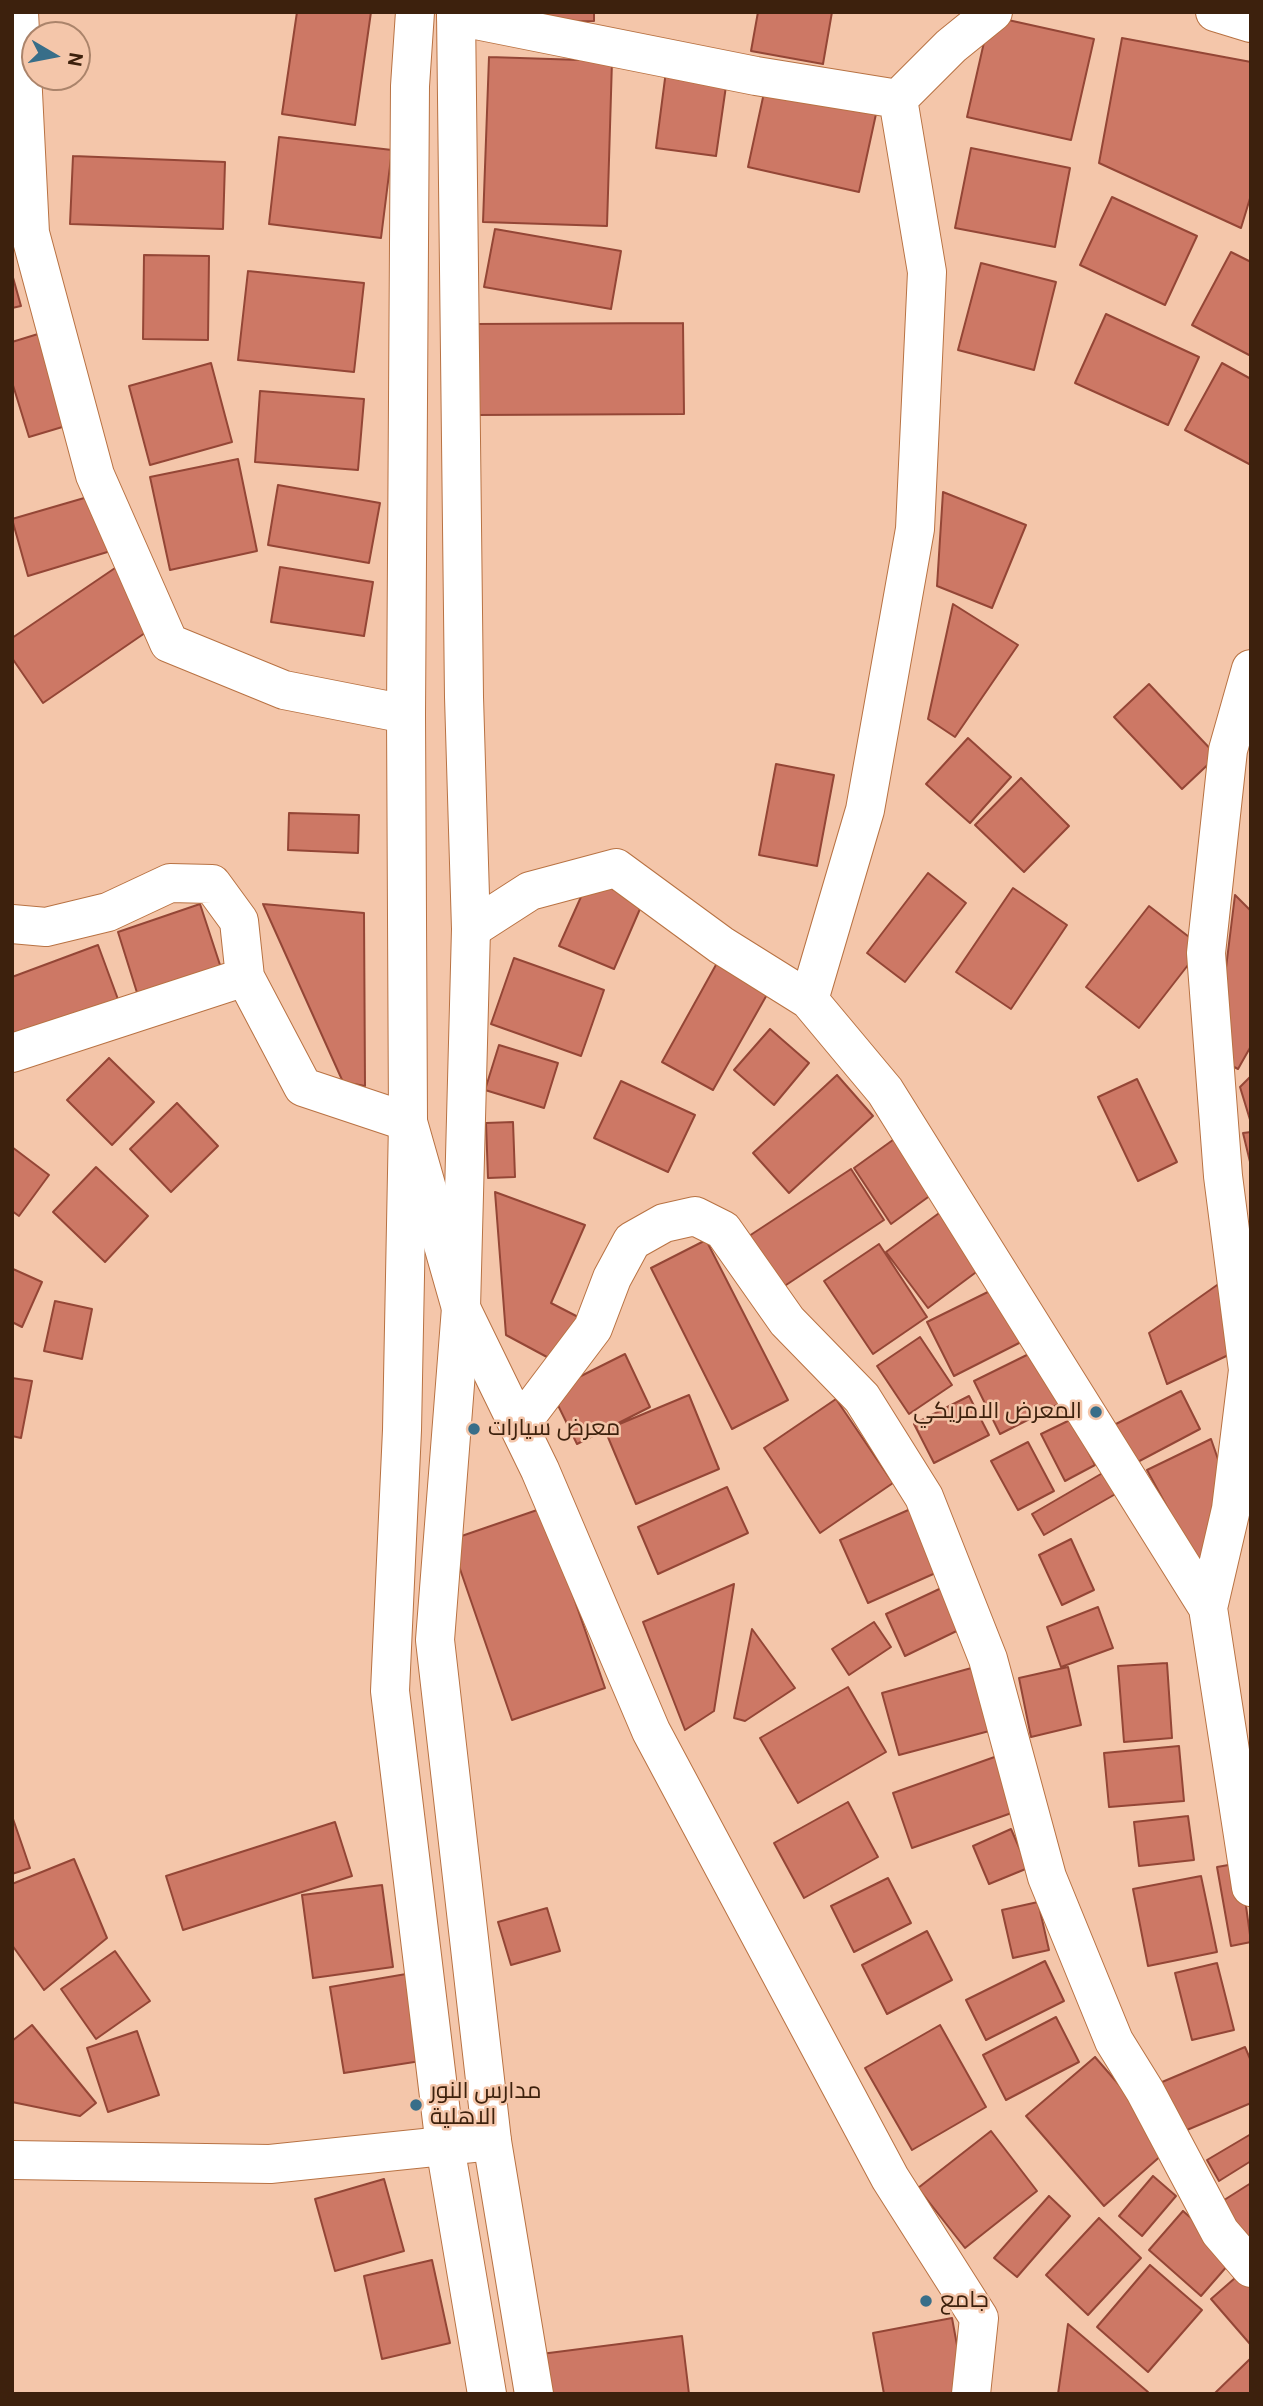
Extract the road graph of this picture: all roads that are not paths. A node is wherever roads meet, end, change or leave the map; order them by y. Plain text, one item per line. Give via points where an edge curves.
1 (19, 12) edge
2 (415, 12) edge
3 (993, 12) edge
4 (1214, 12) edge
5 (456, 14) edge
6 (1251, 23) edge
7 (898, 99) junction
8 (1251, 668) edge
9 (406, 714) junction
10 (12, 924) edge
11 (471, 929) junction
12 (245, 977) junction
13 (808, 1000) junction
14 (12, 1053) edge
15 (408, 1122) junction
16 (460, 1308) junction
17 (519, 1426) junction
18 (1208, 1608) junction
19 (1251, 1887) edge
20 (492, 2141) junction
21 (445, 2146) junction
22 (12, 2160) edge
23 (1251, 2268) edge
24 (487, 2394) edge
25 (534, 2394) edge
26 (971, 2394) edge

1 - 9 street via 30,233 95,475 169,643 284,690
2 - 9 street via 410,86
3 - 7 street
4 - 6 street
5 - 7 street via 756,76
5 - 11 street
7 - 13 street via 927,272 915,529 865,810
8 - 18 street via 1228,750 1206,953 1223,1176 1248,1370 1231,1509
9 - 15 street
10 - 12 street via 46,927 108,912 170,883 212,884 239,921
11 - 13 street via 530,891 616,867 721,945
11 - 16 street
12 - 14 street
12 - 15 street via 303,1087
13 - 18 street via 885,1091
15 - 16 street
15 - 21 street via 402,1430 390,1691
16 - 17 street
16 - 20 street via 435,1640
17 - 23 street via 593,1328 632,1241 664,1223 695,1216 723,1230 787,1321 862,1398 924,1497 988,1659 1047,1877 1114,2041 1220,2232
17 - 26 street via 651,1731 890,2178 979,2318
18 - 19 street
20 - 21 street
20 - 25 street
21 - 22 street via 270,2164
21 - 24 street

